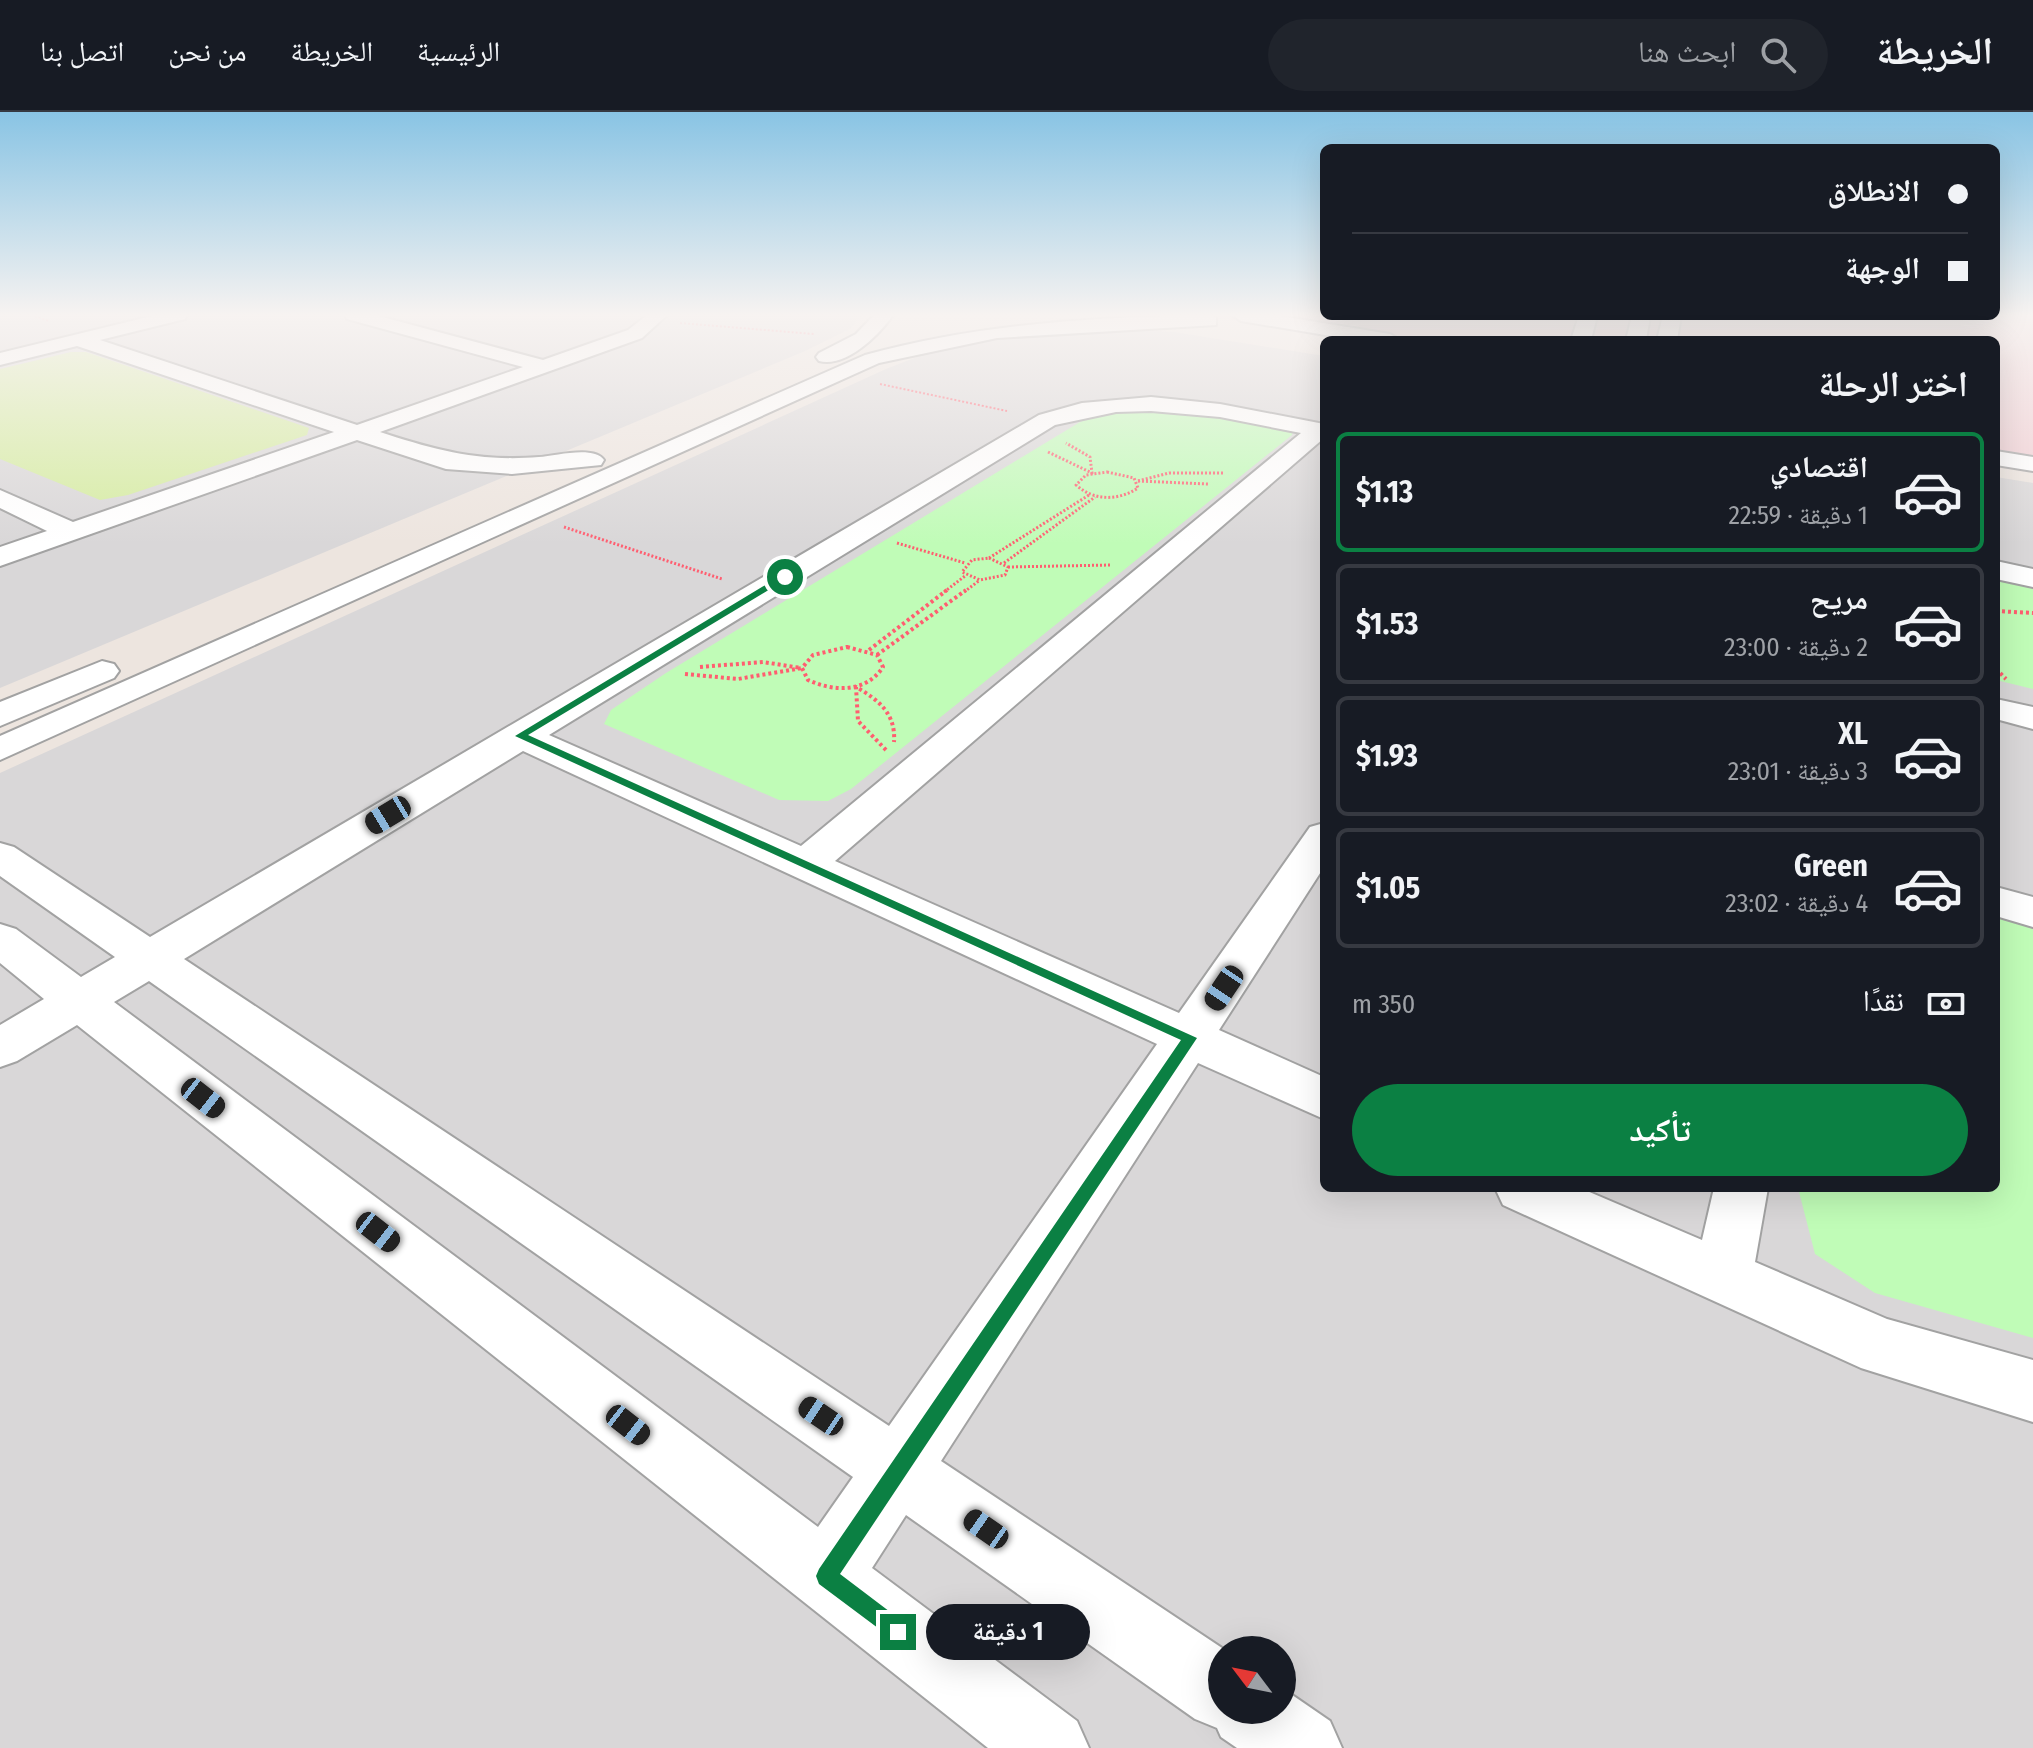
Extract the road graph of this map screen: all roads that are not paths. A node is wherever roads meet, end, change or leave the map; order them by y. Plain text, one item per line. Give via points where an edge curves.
1 (234, 391) edge
2 (475, 391) edge
3 (751, 391) edge
4 (797, 391) edge
5 (1320, 431) edge
6 (357, 432) junction
7 (1320, 432) edge
8 (2000, 459) edge
9 (592, 460) junction
10 (446, 462) junction
11 (2033, 464) edge
12 (468, 484) dead end
13 (0, 498) edge
14 (71, 532) junction
15 (0, 557) edge
16 (2000, 571) edge
17 (2033, 578) edge
18 (304, 584) dead end
19 (132, 658) dead end
20 (2000, 710) edge
21 (2033, 718) edge
22 (520, 736) junction
23 (6, 742) edge
24 (1320, 842) edge
25 (0, 856) edge
26 (806, 864) junction
27 (2000, 902) edge
28 (2033, 912) edge
29 (0, 940) edge
30 (149, 959) junction
31 (78, 1001) junction
32 (1190, 1038) junction
33 (0, 1048) edge
34 (1320, 1097) edge
35 (1531, 1192) edge
36 (1740, 1192) edge
37 (1723, 1279) junction
38 (2033, 1391) edge
39 (899, 1469) junction
40 (826, 1576) junction
41 (1208, 1682) edge
42 (1268, 1724) edge
43 (1050, 1748) edge
44 (1303, 1748) edge

1 - 6 street
2 - 6 street
3 - 9 street
4 - 23 street
5 - 22 street via 1168,403 1101,406 1036,429
6 - 10 street
6 - 14 street
7 - 26 street via 1257,476 1161,564
8 - 11 street
9 - 10 street via 512,467
9 - 18 street
10 - 12 street
13 - 14 street
14 - 15 street
16 - 17 street
19 - 23 street
20 - 21 street
22 - 26 street
22 - 30 street
24 - 32 street
25 - 30 street
26 - 32 street
27 - 28 street
29 - 31 street
30 - 31 street
30 - 39 street
31 - 33 street
31 - 40 street
32 - 34 street
32 - 39 street
35 - 37 street
36 - 37 street
37 - 38 street via 1883,1347
39 - 40 street
39 - 41 street
40 - 43 street
42 - 44 street

